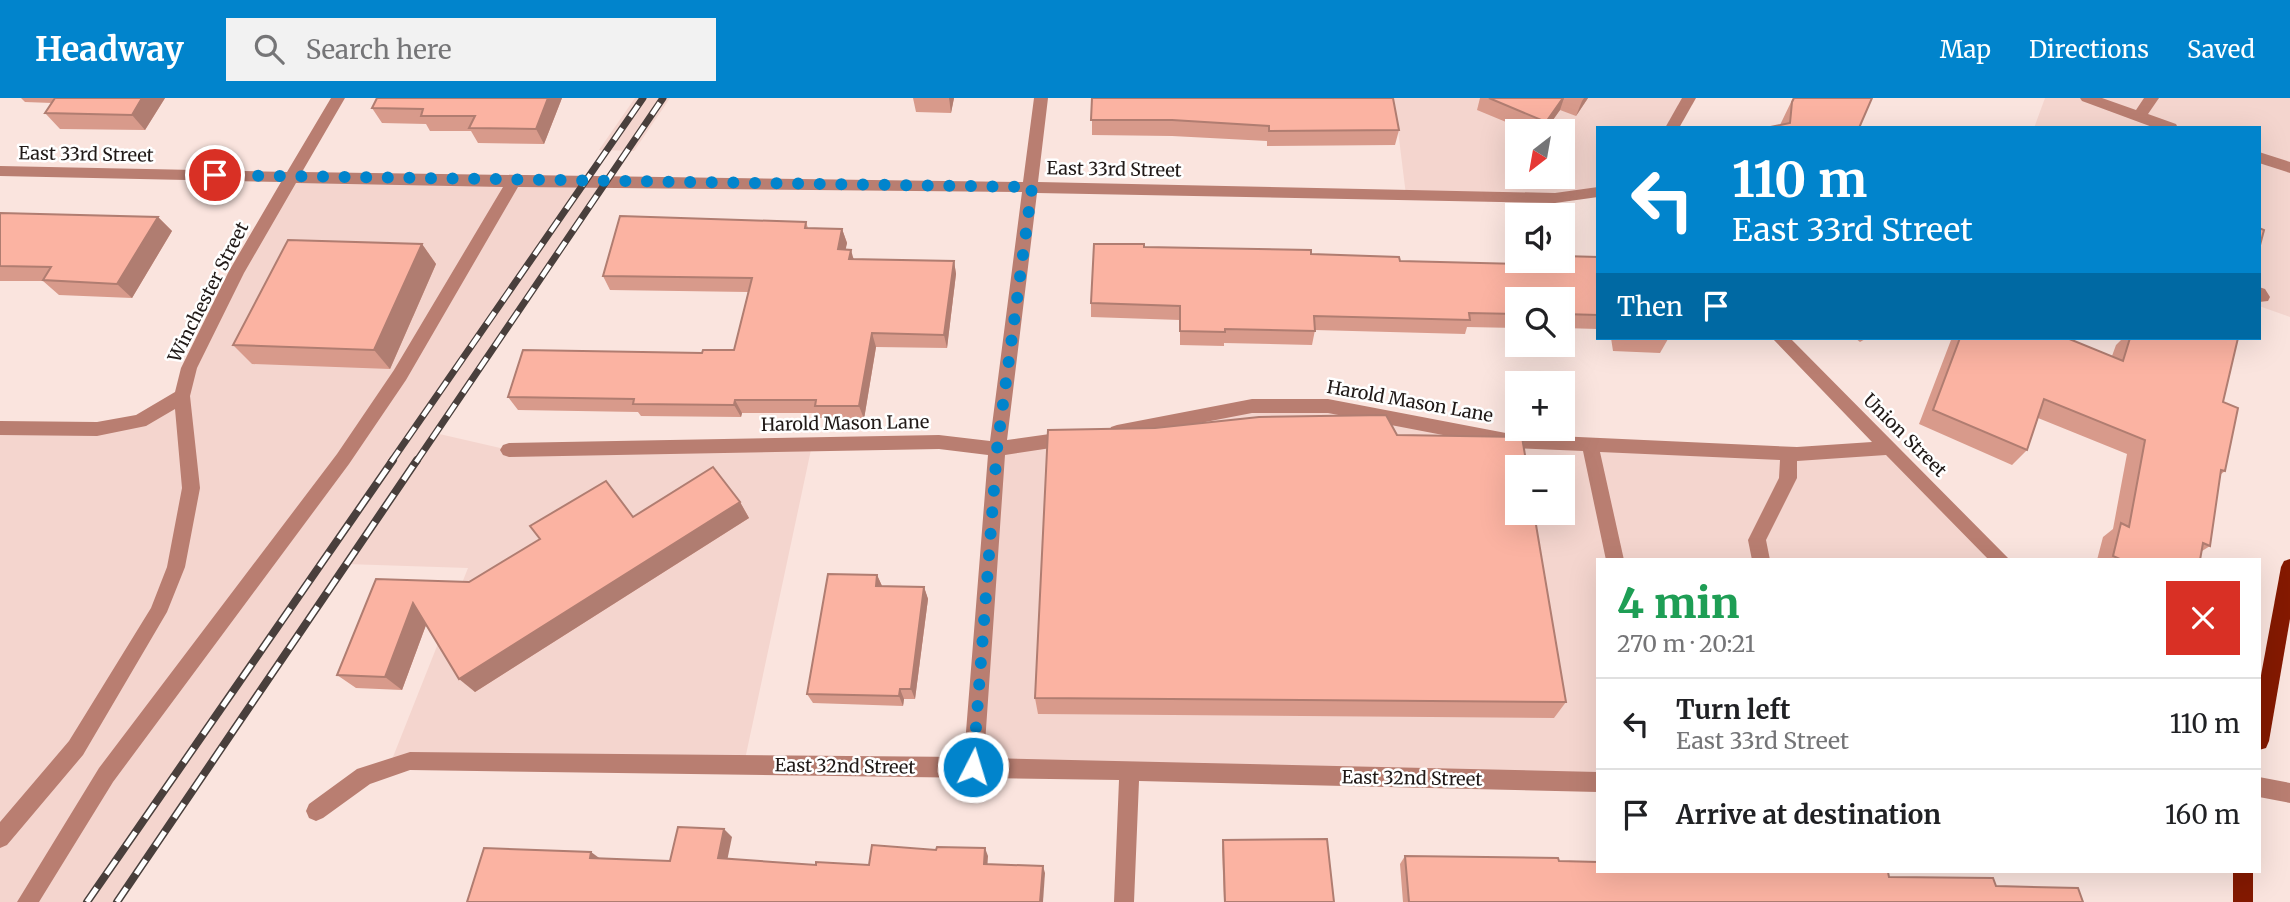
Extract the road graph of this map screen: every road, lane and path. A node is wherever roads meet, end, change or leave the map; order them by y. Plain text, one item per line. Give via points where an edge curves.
1 (338, 98) edge
2 (1041, 98) edge
3 (1689, 98) edge
4 (2087, 98) edge
5 (2152, 98) edge
6 (2139, 116) junction
7 (1673, 126) edge
8 (2166, 126) edge
9 (2261, 158) edge
10 (2290, 167) edge
11 (0, 171) edge
12 (292, 176) junction
13 (514, 181) junction
14 (1032, 187) junction
15 (1596, 192) edge
16 (1782, 340) edge
17 (182, 396) junction
18 (0, 428) edge
19 (1590, 444) junction
20 (1887, 448) junction
21 (997, 449) junction
22 (509, 450) dead end
23 (1789, 454) junction
24 (1615, 558) edge
25 (1760, 558) edge
26 (1999, 558) edge
27 (2290, 567) edge
28 (2261, 730) edge
29 (973, 767) junction
30 (1129, 770) junction
31 (1596, 782) edge
32 (2261, 787) edge
33 (2290, 793) edge
34 (316, 811) dead end
35 (0, 838) edge
36 (2243, 873) edge
37 (27, 902) edge
38 (1124, 902) edge
39 (2243, 902) edge

1 - 12 street, Winchester Street
2 - 14 street
3 - 7 street
4 - 6 street
5 - 6 street
6 - 8 street
9 - 10 street
11 - 12 street, East 33rd Street
12 - 13 street, East 33rd Street
12 - 17 street, Winchester Street via 237,271 189,368
13 - 14 street, East 33rd Street
13 - 37 street via 400,375 343,459 106,775
14 - 15 street, East 33rd Street via 1555,198
14 - 21 street
16 - 20 street, Union Street
17 - 18 street via 140,421 97,429
17 - 35 street via 191,488 176,567 158,612 76,748
19 - 21 street, Harold Mason Lane via 1511,440 1328,406 1252,406
19 - 23 street, Harold Mason Lane
19 - 24 street
20 - 23 street, Harold Mason Lane
20 - 26 street, Union Street
21 - 22 street, Harold Mason Lane via 939,442
21 - 29 street
23 - 25 street via 1788,478 1757,540
27 - 28 main road
29 - 30 street, East 32nd Street
29 - 34 street, East 32nd Street via 411,761 364,776
30 - 31 street, East 32nd Street
30 - 38 street
32 - 33 street
36 - 39 main road

